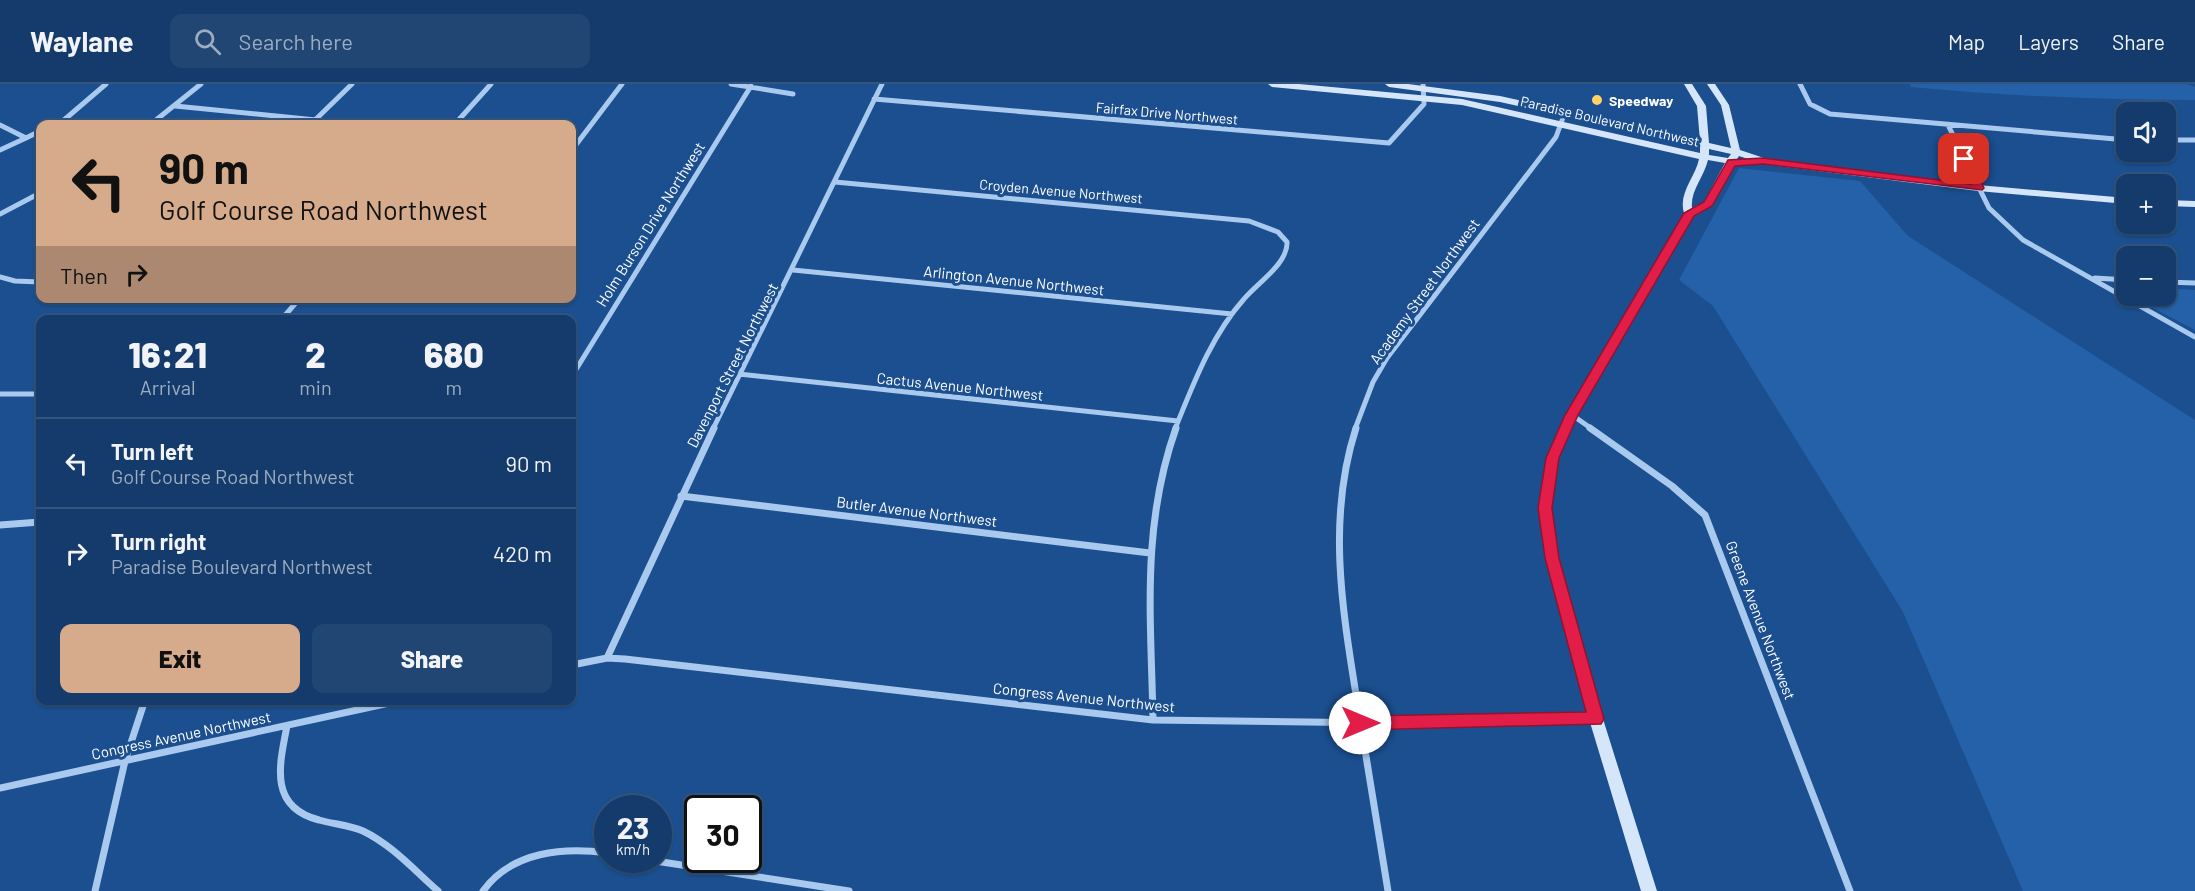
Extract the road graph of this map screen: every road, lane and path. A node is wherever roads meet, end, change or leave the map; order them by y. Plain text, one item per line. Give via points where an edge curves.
1 (106, 84) edge
2 (201, 84) edge
3 (352, 84) edge
4 (491, 84) edge
5 (622, 84) edge
6 (731, 84) edge
7 (882, 84) edge
8 (1272, 84) edge
9 (1389, 84) edge
10 (1688, 84) edge
11 (1711, 84) edge
12 (1800, 84) edge
13 (1291, 85) edge
14 (751, 86) junction
15 (1424, 89) edge
16 (793, 94) dead end
17 (874, 99) junction
18 (175, 106) junction
19 (1563, 119) junction
20 (64, 120) edge
21 (156, 120) edge
22 (316, 120) joint
23 (459, 120) edge
24 (0, 125) edge
25 (1948, 125) junction
26 (36, 133) edge
27 (26, 138) junction
28 (2116, 139) edge
29 (2176, 140) edge
30 (2195, 140) edge
31 (576, 145) edge
32 (1704, 146) junction
33 (0, 150) edge
34 (1736, 152) junction
35 (1703, 157) junction
36 (1763, 161) junction
37 (1731, 163) junction
38 (835, 182) junction
39 (1978, 188) junction
40 (36, 195) edge
41 (2116, 200) edge
42 (2176, 203) edge
43 (2195, 204) edge
44 (1689, 213) junction
45 (0, 214) edge
46 (793, 270) junction
47 (0, 277) edge
48 (2091, 278) junction
49 (2116, 279) edge
50 (36, 282) edge
51 (2176, 282) edge
52 (2195, 283) edge
53 (296, 303) edge
54 (1232, 314) junction
55 (285, 315) edge
56 (2195, 337) edge
57 (576, 370) edge
58 (739, 374) junction
59 (0, 394) edge
60 (36, 394) edge
61 (1572, 415) junction
62 (1178, 421) junction
63 (681, 496) junction
64 (36, 522) edge
65 (0, 525) edge
66 (1149, 553) junction
67 (607, 658) junction
68 (576, 664) edge
69 (143, 705) edge
70 (374, 705) edge
71 (1596, 719) junction
72 (1153, 720) junction
73 (1360, 723) junction
74 (286, 726) junction
75 (125, 760) junction
76 (0, 788) edge
77 (594, 851) edge
78 (672, 864) edge
79 (95, 891) edge
80 (438, 891) edge
81 (483, 891) edge
82 (849, 891) edge
83 (1388, 891) edge
84 (1648, 891) edge
85 (1850, 891) edge

1 - 20 street
2 - 18 street
3 - 22 street
4 - 23 street
5 - 31 street
6 - 14 street
7 - 17 street, Davenport Street Northwest
8 - 13 main road, Paradise Boulevard Northwest
9 - 15 main road, Paradise Boulevard Northwest
10 - 32 main road via 1702,107
11 - 34 main road via 1725,105
12 - 25 street via 1806,102 1816,110
13 - 15 main road, Paradise Boulevard Northwest
14 - 16 street
14 - 57 street, Holm Burson Drive Northwest
15 - 17 street, Fairfax Drive Northwest via 1424,104 1389,143
15 - 19 main road, Paradise Boulevard Northwest via 1500,99
17 - 38 street, Davenport Street Northwest
18 - 21 street
18 - 22 street
19 - 32 main road, Paradise Boulevard Northwest
19 - 35 main road, Paradise Boulevard Northwest
19 - 73 street, Academy Street Northwest via 1556,137 1417,317 1374,380 1362,411 1347,456 1336,556
24 - 27 street
25 - 28 street
25 - 39 street
26 - 27 street
27 - 33 street
29 - 30 street
32 - 34 main road, Paradise Boulevard Northwest
32 - 35 main road
34 - 36 main road, Paradise Boulevard Northwest
34 - 37 main road
35 - 37 main road, Paradise Boulevard Northwest
35 - 44 main road via 1686,198
36 - 37 main road, Paradise Boulevard Northwest
36 - 39 main road, Paradise Boulevard Northwest
37 - 44 main road via 1708,204
38 - 46 street, Davenport Street Northwest
38 - 54 street, Croyden Avenue Northwest via 1270,226 1282,234 1288,250
39 - 41 main road, Paradise Boulevard Northwest
39 - 48 street via 1989,208 2023,240
40 - 45 street
42 - 43 main road
44 - 61 main road
46 - 54 street, Arlington Avenue Northwest
46 - 58 street, Davenport Street Northwest
47 - 50 street
48 - 49 street
48 - 56 street
51 - 52 street
53 - 55 street
54 - 62 street
58 - 62 street, Cactus Avenue Northwest
58 - 63 street, Davenport Street Northwest
59 - 60 street
61 - 71 main road via 1553,458 1545,508 1552,558
61 - 85 street, Greene Avenue Northwest via 1672,486 1705,515
62 - 66 street via 1160,483
63 - 66 street, Butler Avenue Northwest
63 - 67 street, Davenport Street Northwest
64 - 65 street
66 - 72 street
67 - 68 street, Congress Avenue Northwest
67 - 72 street, Congress Avenue Northwest
69 - 75 street
70 - 74 street, Congress Avenue Northwest
71 - 73 street, Congress Avenue Northwest
71 - 84 main road
72 - 73 street, Congress Avenue Northwest
73 - 83 street, Academy Street Northwest
74 - 75 street, Congress Avenue Northwest
74 - 80 street via 280,787 287,805 306,817 360,830 382,842
75 - 76 street, Congress Avenue Northwest
75 - 79 street
77 - 81 street via 543,850 513,864
78 - 82 street

